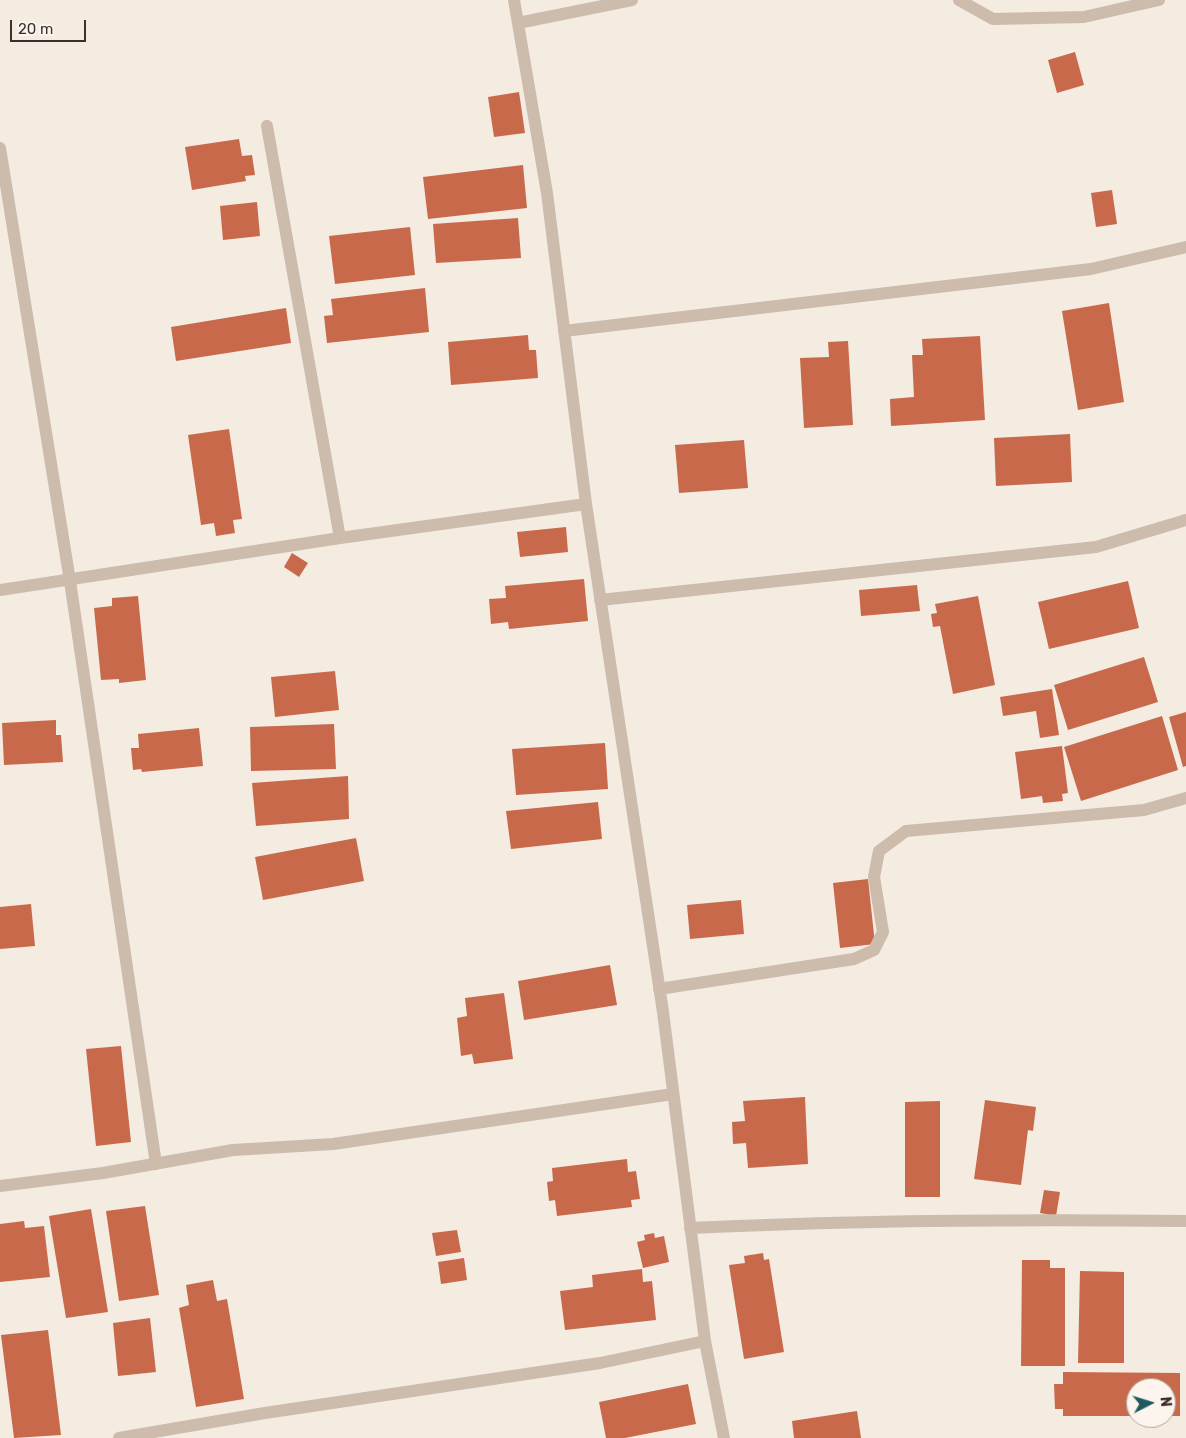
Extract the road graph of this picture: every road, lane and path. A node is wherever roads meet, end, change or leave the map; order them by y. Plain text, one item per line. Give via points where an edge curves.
1 (514, 0) edge
2 (632, 0) edge
3 (959, 0) edge
4 (1159, 0) edge
5 (518, 23) junction
6 (268, 126) dead end
7 (0, 148) edge
8 (1186, 247) edge
9 (564, 331) junction
10 (586, 504) junction
11 (1186, 520) edge
12 (340, 538) junction
13 (70, 580) junction
14 (0, 590) edge
15 (600, 600) junction
16 (1186, 798) edge
17 (659, 989) junction
18 (673, 1094) junction
19 (156, 1164) junction
20 (0, 1186) edge
21 (1186, 1221) edge
22 (690, 1228) junction
23 (705, 1340) junction
24 (119, 1438) edge
25 (724, 1438) edge

1 - 5 street
2 - 5 street
3 - 4 street via 993,19 1084,17
5 - 9 street via 547,193
6 - 12 street
7 - 13 street
8 - 9 street via 1091,269
9 - 10 street
10 - 12 street
10 - 15 street
11 - 15 street via 1096,546
12 - 13 street
13 - 14 street
13 - 19 street
15 - 17 street
16 - 17 street via 1144,810 906,832 879,851 874,877 883,932 874,950 854,959
17 - 18 street
18 - 19 street via 333,1144 232,1150
18 - 22 street
19 - 20 street
21 - 22 street via 832,1221
22 - 23 street
23 - 24 street via 600,1363
23 - 25 street

